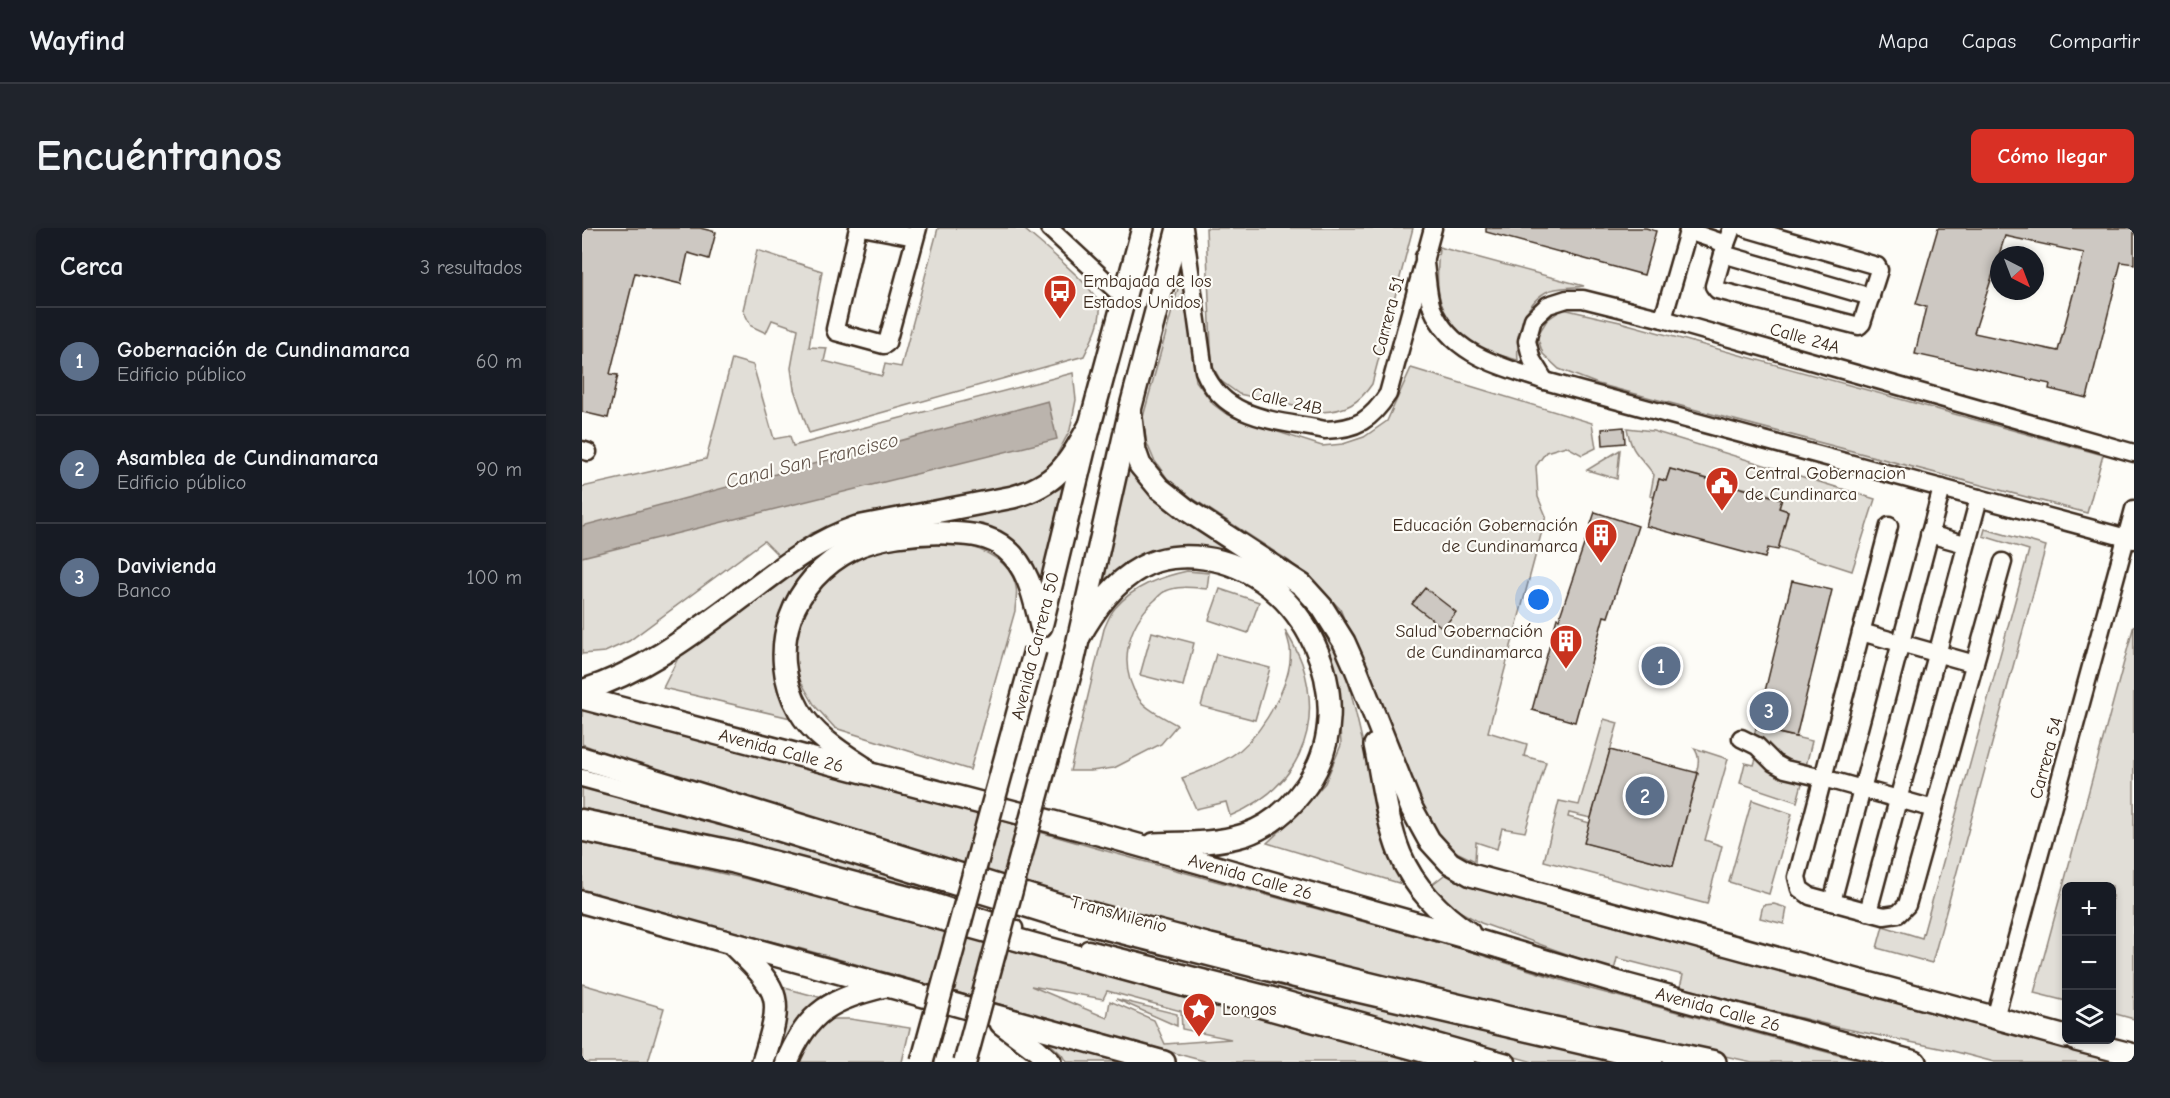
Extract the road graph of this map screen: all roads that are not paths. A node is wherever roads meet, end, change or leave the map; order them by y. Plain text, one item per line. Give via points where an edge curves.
1 (858, 228) edge
2 (867, 228) edge
3 (1049, 228) edge
4 (1143, 228) edge
5 (1179, 228) edge
6 (1184, 228) edge
7 (1433, 228) edge
8 (1732, 228) edge
9 (1745, 228) edge
10 (1689, 230) edge
11 (916, 233) edge
12 (1725, 249) junction
13 (1425, 257) junction
14 (1871, 297) junction
15 (1124, 298) junction
16 (1663, 318) junction
17 (1545, 381) junction
18 (1130, 410) junction
19 (1376, 411) joint
20 (1090, 425) junction
21 (2134, 453) edge
22 (1942, 488) junction
23 (1979, 498) junction
24 (2134, 508) edge
25 (1889, 526) dead end
26 (1929, 534) junction
27 (2130, 539) edge
28 (1965, 544) junction
29 (2003, 562) dead end
30 (1041, 626) junction
31 (1861, 633) junction
32 (1079, 637) junction
33 (1901, 644) junction
34 (1936, 654) junction
35 (1975, 664) junction
36 (582, 691) edge
37 (1365, 695) junction
38 (582, 698) edge
39 (1741, 738) dead end
40 (582, 756) edge
41 (582, 777) edge
42 (879, 777) junction
43 (1823, 778) junction
44 (1862, 789) junction
45 (1898, 799) junction
46 (1934, 809) junction
47 (582, 818) edge
48 (582, 830) edge
49 (1135, 844) junction
50 (582, 902) edge
51 (1832, 902) junction
52 (1868, 912) junction
53 (1482, 942) junction
54 (732, 944) junction
55 (885, 986) junction
56 (991, 1015) junction
57 (1995, 1018) junction
58 (2062, 1036) edge
59 (2091, 1044) edge
60 (2134, 1055) edge
61 (763, 1062) edge
62 (787, 1062) edge
63 (922, 1062) edge
64 (965, 1062) edge
65 (1050, 1062) edge
66 (1164, 1062) edge
67 (1462, 1062) edge
68 (1507, 1062) edge
69 (1653, 1062) edge
70 (1715, 1062) edge
71 (1915, 1062) edge

1 - 11 street via 835,329 884,345
2 - 11 street
3 - 15 street
4 - 15 main road, Avenida Carrera 50
5 - 18 main road
6 - 19 street, Calle 24B via 1204,371 1221,398 1246,413 1325,430 1361,423
7 - 13 street, Carrera 51
8 - 12 street
9 - 14 street via 1877,266 1880,270
10 - 12 street
10 - 16 street
12 - 14 street
12 - 14 street via 1714,286 1717,290 1859,326
13 - 17 street via 1432,307 1453,337 1481,359
13 - 19 street, Carrera 51 via 1388,393
15 - 20 main road, Avenida Carrera 50
16 - 17 street, Calle 24A via 1582,299 1567,298 1548,305 1533,319 1527,341 1532,360
16 - 21 street, Calle 24A
17 - 22 street
18 - 32 main road
18 - 37 main road via 1134,451 1150,479 1187,510 1311,594 1344,642
20 - 30 main road, Avenida Carrera 50
20 - 36 main road via 1061,471 1032,491 857,526 836,534 800,554 654,660
22 - 23 street
22 - 26 street
23 - 27 street
23 - 28 street
24 - 27 street, Carrera 54
25 - 31 street
26 - 28 street
26 - 33 street
27 - 57 street, Carrera 54
28 - 34 street
29 - 35 street
30 - 42 main road via 1029,581 1019,561 1005,547 971,534 938,533 874,541 834,558 818,572 791,614 785,635 784,671 789,689 814,730
30 - 63 main road, Avenida Carrera 50, bridge
31 - 33 street
31 - 43 street
32 - 49 main road via 1101,602 1134,572 1157,561 1189,556 1220,560 1249,572 1272,588 1301,621 1322,660 1330,716 1327,744 1316,772 1294,802 1271,821 1244,835 1210,842
32 - 64 main road, bridge
33 - 34 street
33 - 44 street
34 - 35 street
34 - 45 street
35 - 46 street
37 - 53 main road via 1400,855 1419,887 1440,911
37 - 57 main road via 1429,840 1461,870
38 - 42 main road, Avenida Calle 26
39 - 43 street via 1758,746 1779,767
40 - 70 main road via 1060,905 1536,1024
41 - 69 street, TransMilenio via 748,822 1067,921 1295,979
42 - 49 main road, Avenida Calle 26
43 - 44 street
43 - 51 street via 1797,883 1804,893
44 - 45 street
44 - 51 street
45 - 46 street
45 - 52 street
46 - 52 street via 1907,905 1891,916
47 - 68 street via 761,856 931,901 1031,934
48 - 67 main road via 734,862
49 - 53 main road, Avenida Calle 26
50 - 54 main road
51 - 52 street
53 - 71 main road, Avenida Calle 26
54 - 55 main road
54 - 61 main road via 761,972 774,995 775,1024
55 - 56 main road
55 - 62 main road via 840,1000 817,1015 800,1033
56 - 65 main road
56 - 66 main road
57 - 58 main road
59 - 60 main road

